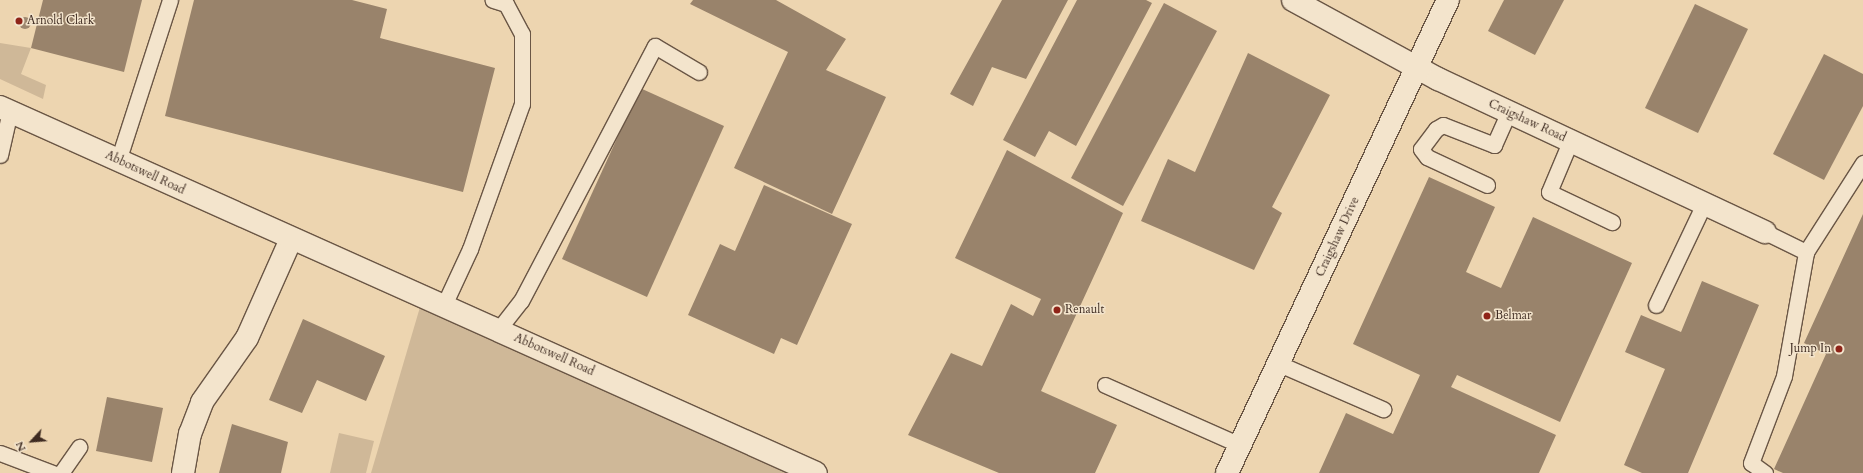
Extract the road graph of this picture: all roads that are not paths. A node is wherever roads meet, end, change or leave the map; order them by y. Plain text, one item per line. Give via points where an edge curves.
1 (170, 0) edge
2 (494, 0) edge
3 (1294, 0) edge
4 (1448, 0) edge
5 (1418, 68) junction
6 (699, 72) dead end
7 (5, 109) edge
8 (1508, 113) junction
9 (1570, 142) junction
10 (0, 155) edge
11 (118, 161) junction
12 (1863, 163) edge
13 (1487, 185) dead end
14 (1704, 204) junction
15 (1612, 222) dead end
16 (1765, 232) joint
17 (291, 240) junction
18 (1806, 252) junction
19 (444, 305) junction
20 (1656, 305) dead end
21 (498, 330) junction
22 (1277, 363) junction
23 (1105, 385) dead end
24 (1383, 409) dead end
25 (1240, 445) junction
26 (79, 447) dead end
27 (0, 453) edge
28 (53, 473) edge
29 (61, 473) edge
30 (182, 473) edge
31 (816, 473) edge
32 (1227, 473) edge
33 (1765, 473) edge

1 - 11 lane
2 - 19 lane via 506,4 522,34 522,104 470,249
3 - 5 street, Craigshaw Road
4 - 5 street, Craigshaw Drive
5 - 8 street, Craigshaw Road
5 - 22 street, Craigshaw Drive
6 - 21 lane via 655,46 521,301
7 - 10 lane
7 - 11 street, Abbotswell Road
8 - 9 street, Craigshaw Road
8 - 13 lane via 1494,145 1443,125 1436,129 1421,148 1427,157
9 - 14 street, Craigshaw Road
9 - 15 lane via 1549,192
11 - 17 street, Abbotswell Road
12 - 18 lane
14 - 16 street, Craigshaw Road
14 - 20 lane
16 - 18 lane
17 - 19 street, Abbotswell Road
17 - 30 street via 247,338 202,402 190,434
18 - 33 lane via 1784,376 1751,463
19 - 21 street, Abbotswell Road
21 - 31 street, Abbotswell Road
22 - 24 lane
22 - 25 street, Craigshaw Drive
23 - 25 lane
25 - 32 street, Craigshaw Drive
26 - 29 lane
27 - 28 lane

